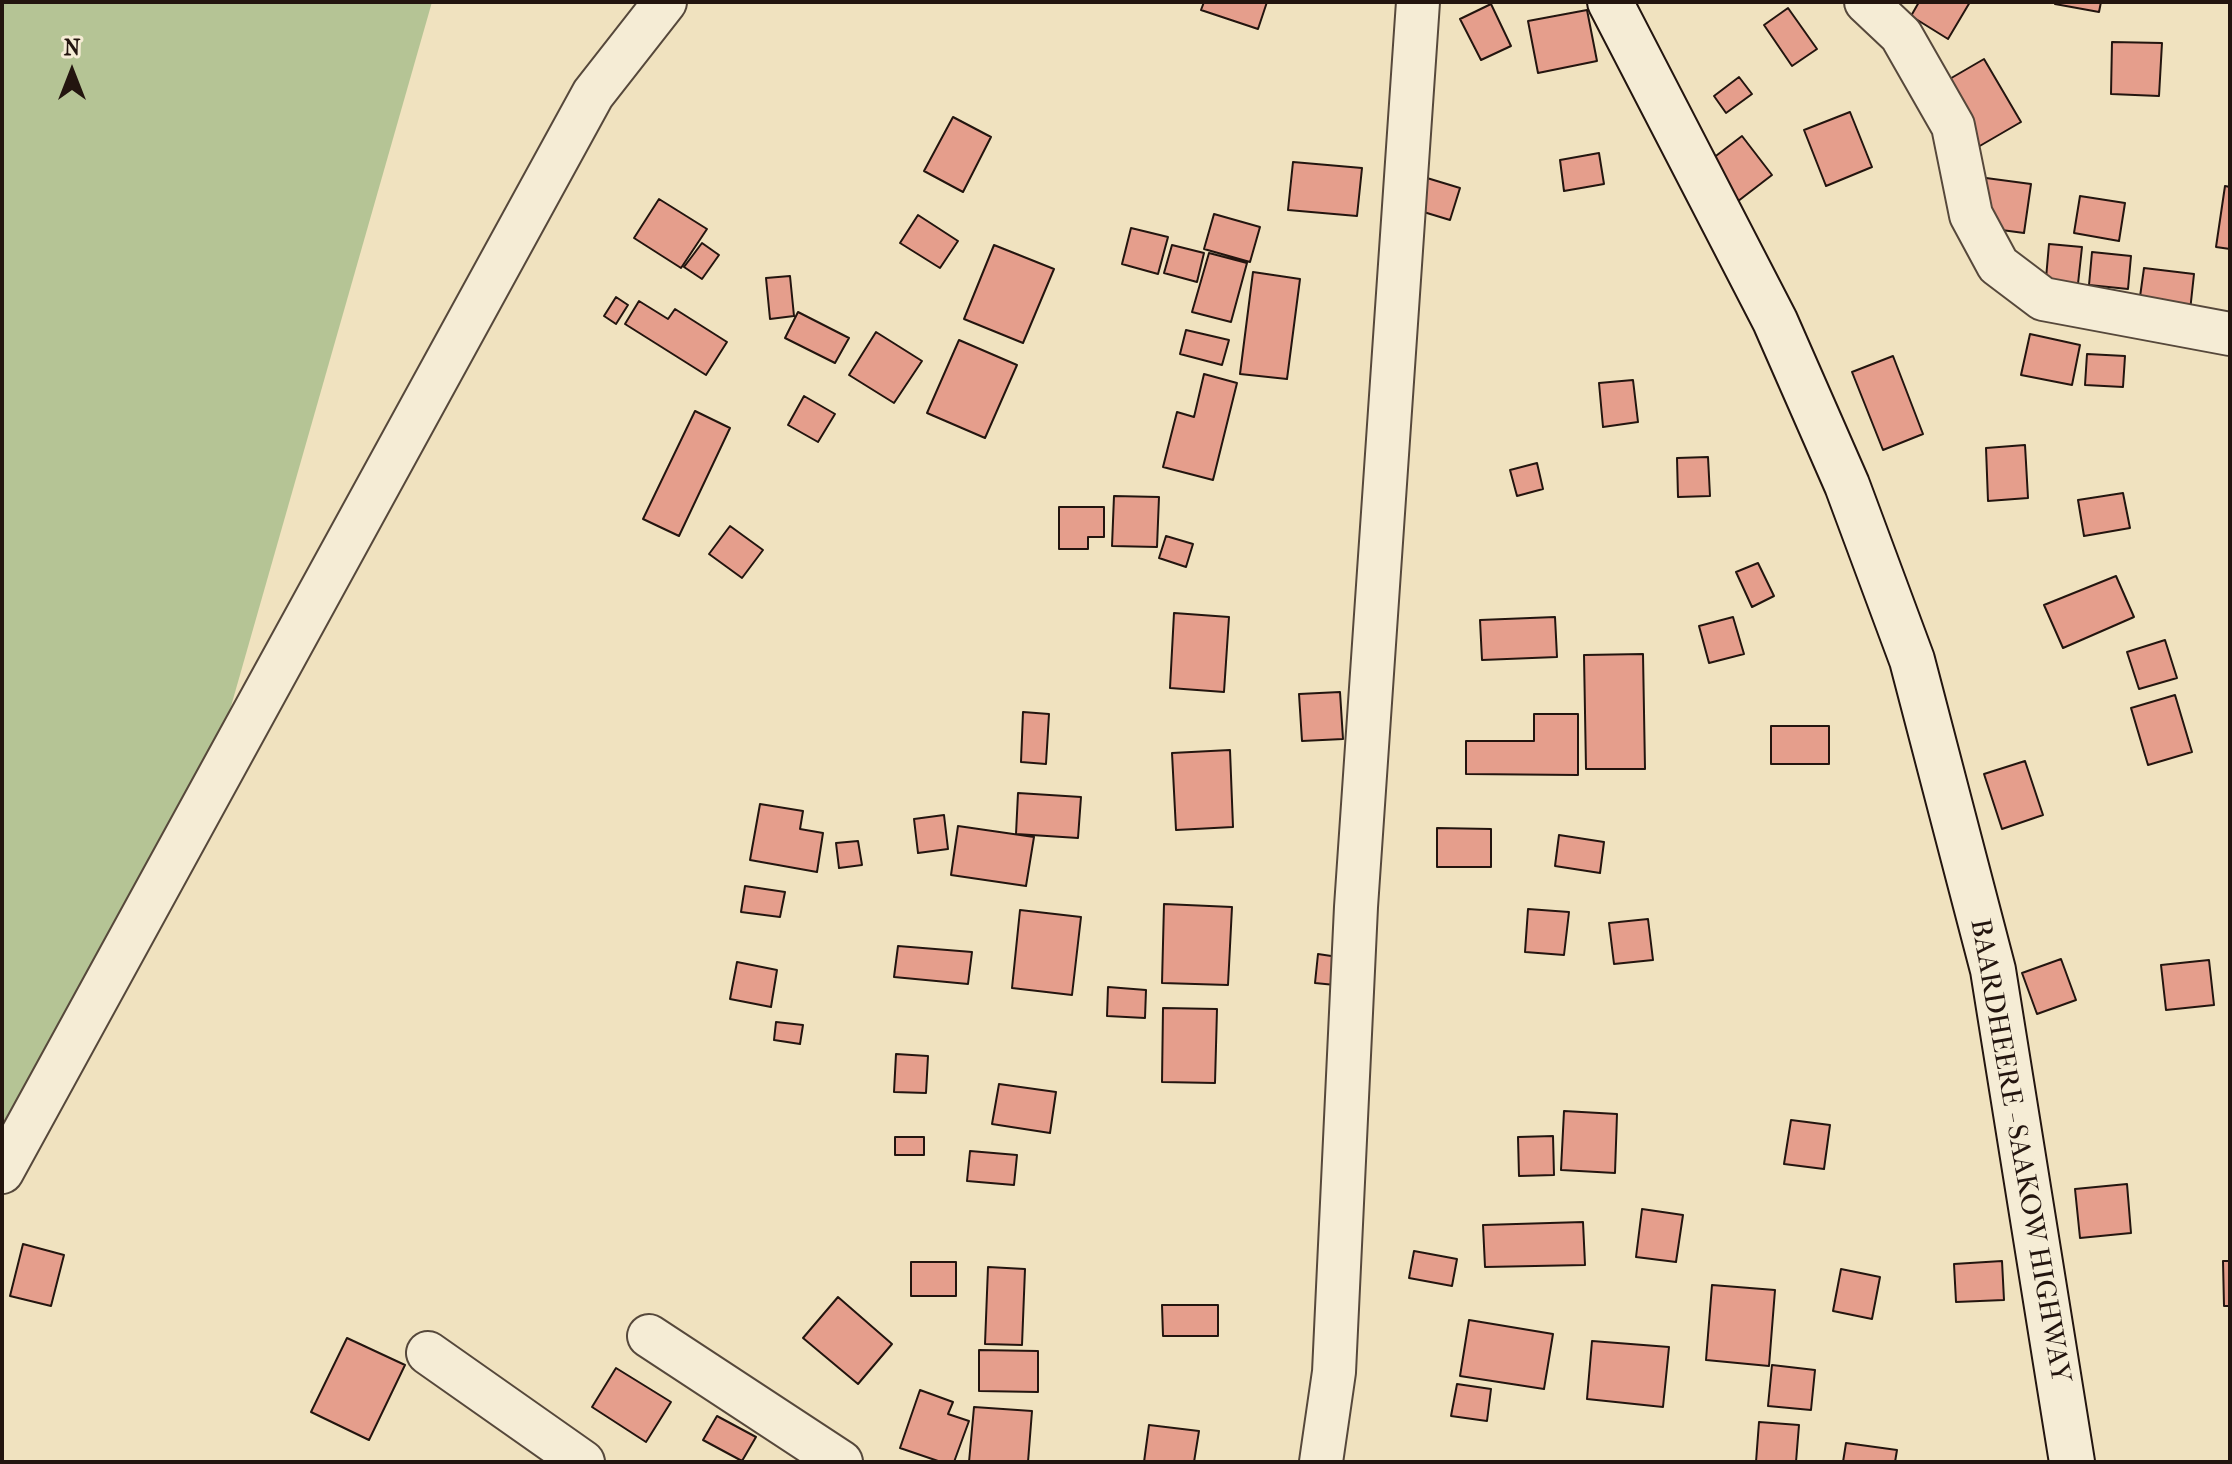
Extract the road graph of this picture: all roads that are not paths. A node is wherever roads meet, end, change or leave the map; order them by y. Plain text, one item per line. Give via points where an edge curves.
1 (665, 2) edge
2 (1418, 2) edge
3 (1610, 2) edge
4 (1866, 2) edge
5 (2230, 334) edge
6 (2, 1172) edge
7 (649, 1336) dead end
8 (428, 1353) dead end
9 (583, 1462) edge
10 (841, 1462) edge
11 (1321, 1462) edge
12 (2072, 1462) edge

1 - 6 street via 593,94
2 - 11 street via 1356,907 1334,1372
3 - 12 main road, BAARDHEERE - SAAKOW HIGHWAY via 1775,321 1847,485 1912,660 1993,970
4 - 5 street via 1901,35 1953,126 1971,215 1998,265 2043,299
7 - 10 street
8 - 9 street

